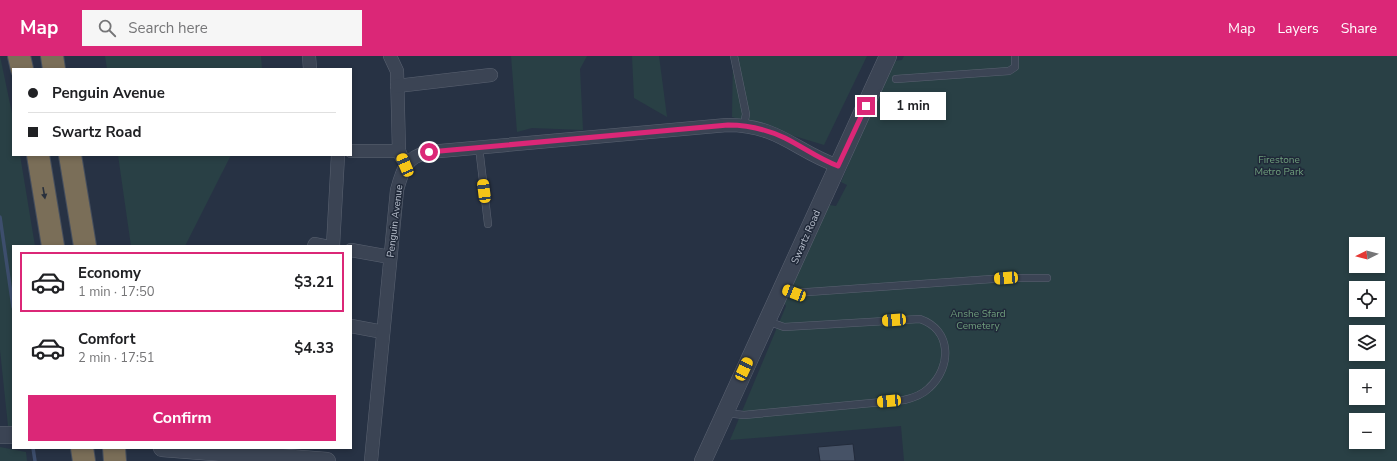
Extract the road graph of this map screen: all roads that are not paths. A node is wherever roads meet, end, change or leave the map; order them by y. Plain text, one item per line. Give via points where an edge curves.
1 (19, 56) edge
2 (52, 56) edge
3 (309, 56) edge
4 (390, 56) edge
5 (734, 56) edge
6 (888, 56) edge
7 (1015, 56) edge
8 (22, 68) edge
9 (54, 68) edge
10 (310, 68) edge
11 (491, 75) dead end
12 (896, 79) dead end
13 (397, 86) junction
14 (744, 125) junction
15 (479, 147) junction
16 (352, 150) edge
17 (399, 151) junction
18 (38, 156) edge
19 (70, 156) edge
20 (338, 156) edge
21 (405, 165) junction
22 (838, 166) junction
23 (488, 224) dead end
24 (53, 245) edge
25 (85, 245) edge
26 (333, 245) edge
27 (352, 250) edge
28 (390, 257) junction
29 (1047, 278) dead end
30 (782, 288) junction
31 (767, 321) junction
32 (352, 326) edge
33 (383, 332) junction
34 (724, 413) junction
35 (0, 435) edge
36 (12, 436) edge
37 (82, 449) edge
38 (114, 449) edge
39 (175, 449) edge
40 (84, 461) edge
41 (115, 461) edge
42 (327, 461) edge
43 (371, 461) edge
44 (703, 461) edge

1 - 8 highway
2 - 9 highway
3 - 10 street
4 - 13 street via 397,71
5 - 14 lane via 746,114
6 - 22 street, Swartz Road
7 - 12 lane via 1015,67 1009,70
11 - 13 street
13 - 17 street
14 - 15 street
14 - 22 street via 777,134
15 - 21 street via 421,154
15 - 23 lane
16 - 17 street
17 - 21 street
18 -> 24 highway
19 - 25 highway
20 - 26 street
21 - 28 street, Penguin Avenue via 397,190
22 - 30 street, Swartz Road
27 - 28 street
28 - 33 street, Penguin Avenue
29 - 30 lane via 1006,278 794,293
30 - 31 street, Swartz Road
31 - 34 street, Swartz Road
31 - 34 lane via 784,327 920,319 930,322 937,328 944,341 946,357 937,380 915,397 744,415
32 - 33 street
33 - 43 street, Penguin Avenue
34 - 44 street, Swartz Road
35 - 36 street
37 - 40 highway
38 - 41 highway
39 - 42 street

